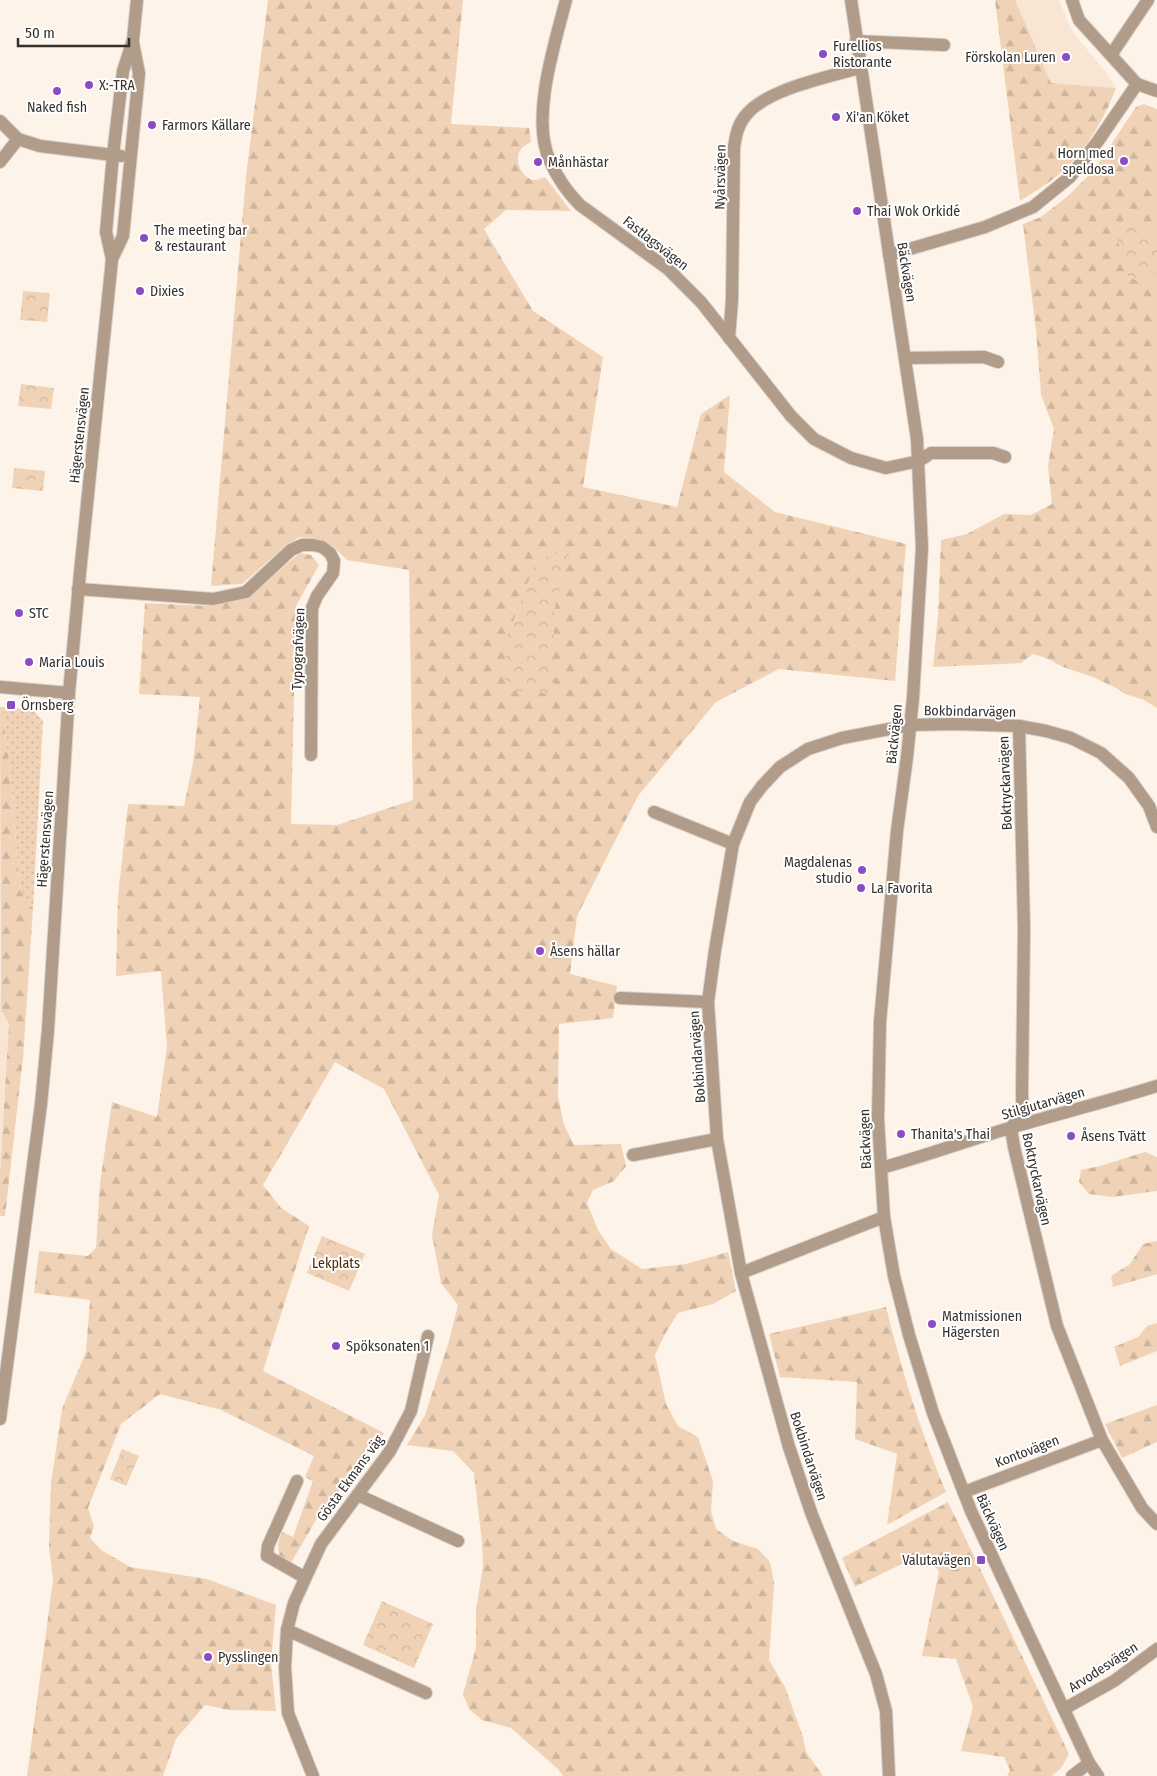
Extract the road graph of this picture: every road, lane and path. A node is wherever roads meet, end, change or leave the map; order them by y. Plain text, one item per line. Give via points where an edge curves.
1 (137, 0) edge
2 (566, 0) edge
3 (850, 0) edge
4 (1072, 0) edge
5 (1148, 0) edge
6 (133, 40) junction
7 (856, 41) junction
8 (944, 45) dead end
9 (1111, 55) junction
10 (860, 68) junction
11 (1137, 84) junction
12 (1157, 91) edge
13 (0, 120) edge
14 (18, 139) junction
15 (113, 155) junction
16 (130, 157) junction
17 (0, 162) edge
18 (890, 255) junction
19 (112, 259) junction
20 (729, 338) junction
21 (906, 358) junction
22 (998, 362) dead end
23 (1005, 457) dead end
24 (919, 461) junction
25 (78, 589) junction
26 (0, 687) edge
27 (69, 693) junction
28 (910, 725) junction
29 (1019, 726) junction
30 (311, 755) dead end
31 (654, 812) dead end
32 (1157, 827) edge
33 (733, 844) junction
34 (620, 998) dead end
35 (708, 1002) junction
36 (1157, 1086) edge
37 (1011, 1128) junction
38 (717, 1139) junction
39 (633, 1155) dead end
40 (881, 1168) junction
41 (884, 1217) junction
42 (741, 1274) junction
43 (428, 1336) dead end
44 (0, 1419) edge
45 (1102, 1440) junction
46 (297, 1481) dead end
47 (964, 1492) junction
48 (358, 1495) junction
49 (1157, 1524) edge
50 (458, 1541) dead end
51 (304, 1577) junction
52 (287, 1630) junction
53 (1157, 1648) edge
54 (426, 1693) dead end
55 (1064, 1709) junction
56 (1089, 1763) junction
57 (313, 1776) edge
58 (889, 1776) edge
59 (1072, 1776) edge
60 (1098, 1776) edge

1 - 6 street, Hägerstensvägen
2 - 20 street, Fastlagsvägen via 546,80 543,134 549,160 570,195 580,205 668,269 701,302
3 - 7 street, Bäckvägen
4 - 9 street via 1079,20
5 - 9 street
6 - 15 street, Hägerstensvägen via 123,70
6 - 16 street, Hägerstensvägen via 139,73
7 - 8 street
7 - 10 street, Bäckvägen
9 - 11 street
10 - 18 street, Bäckvägen
10 - 20 street, Nyårsvägen via 781,92 758,103 745,115 737,131
11 - 12 street
11 - 18 street via 1070,177 1033,208 985,227
13 - 14 street
14 - 15 street via 40,146
14 - 17 street
15 - 16 street
15 - 19 street, Hägerstensvägen via 106,232
16 - 19 street, Hägerstensvägen via 123,236
18 - 21 street, Bäckvägen
19 - 25 street, Hägerstensvägen
20 - 24 street, Fastlagsvägen via 791,416 814,439 851,458 886,468
21 - 22 street via 984,357
21 - 24 street, Bäckvägen
23 - 24 street via 992,453 931,453
24 - 28 street, Bäckvägen via 922,548
25 - 27 street, Hägerstensvägen
25 - 30 street, Typografvägen via 213,599 246,592 291,550 302,545 322,547 334,561 333,572 312,608
26 - 27 street
27 - 44 street, Hägerstensvägen via 48,1030
28 - 29 street, Bokbindarvägen
28 - 33 street, Bokbindarvägen via 842,738 808,749 780,768 762,786 750,802
28 - 40 street, Bäckvägen via 880,1022 878,1119
29 - 32 street, Bokbindarvägen via 1071,738 1101,753 1129,778 1148,806
29 - 37 street, Boktryckarvägen via 1024,928 1023,1107
31 - 33 street
33 - 35 street, Bokbindarvägen
34 - 35 street, Bokbindarvägen
35 - 38 street, Bokbindarvägen
36 - 37 street, Stilgjutarvägen
37 - 40 street, Stilgjutarvägen
37 - 45 street, Boktryckarvägen via 1057,1326
38 - 39 street
38 - 42 street, Bokbindarvägen
40 - 41 street, Bäckvägen
41 - 42 street
41 - 47 street, Bäckvägen via 909,1335 933,1413
42 - 58 street, Bokbindarvägen via 789,1447 812,1515 876,1674 886,1711
43 - 48 street, Gösta Ekmans väg via 411,1411 390,1451
45 - 47 street, Kontovägen
45 - 49 street, Boktryckarvägen via 1142,1508
46 - 51 street via 268,1546 267,1556
47 - 55 street, Bäckvägen
48 - 50 street
48 - 51 street, Gösta Ekmans väg via 321,1544
51 - 52 street, Gösta Ekmans väg
52 - 54 street
52 - 57 street, Gösta Ekmans väg via 288,1713
53 - 55 street, Arvodesvägen via 1114,1681
55 - 56 street, Bäckvägen
56 - 59 street
56 - 60 street, Bäckvägen

